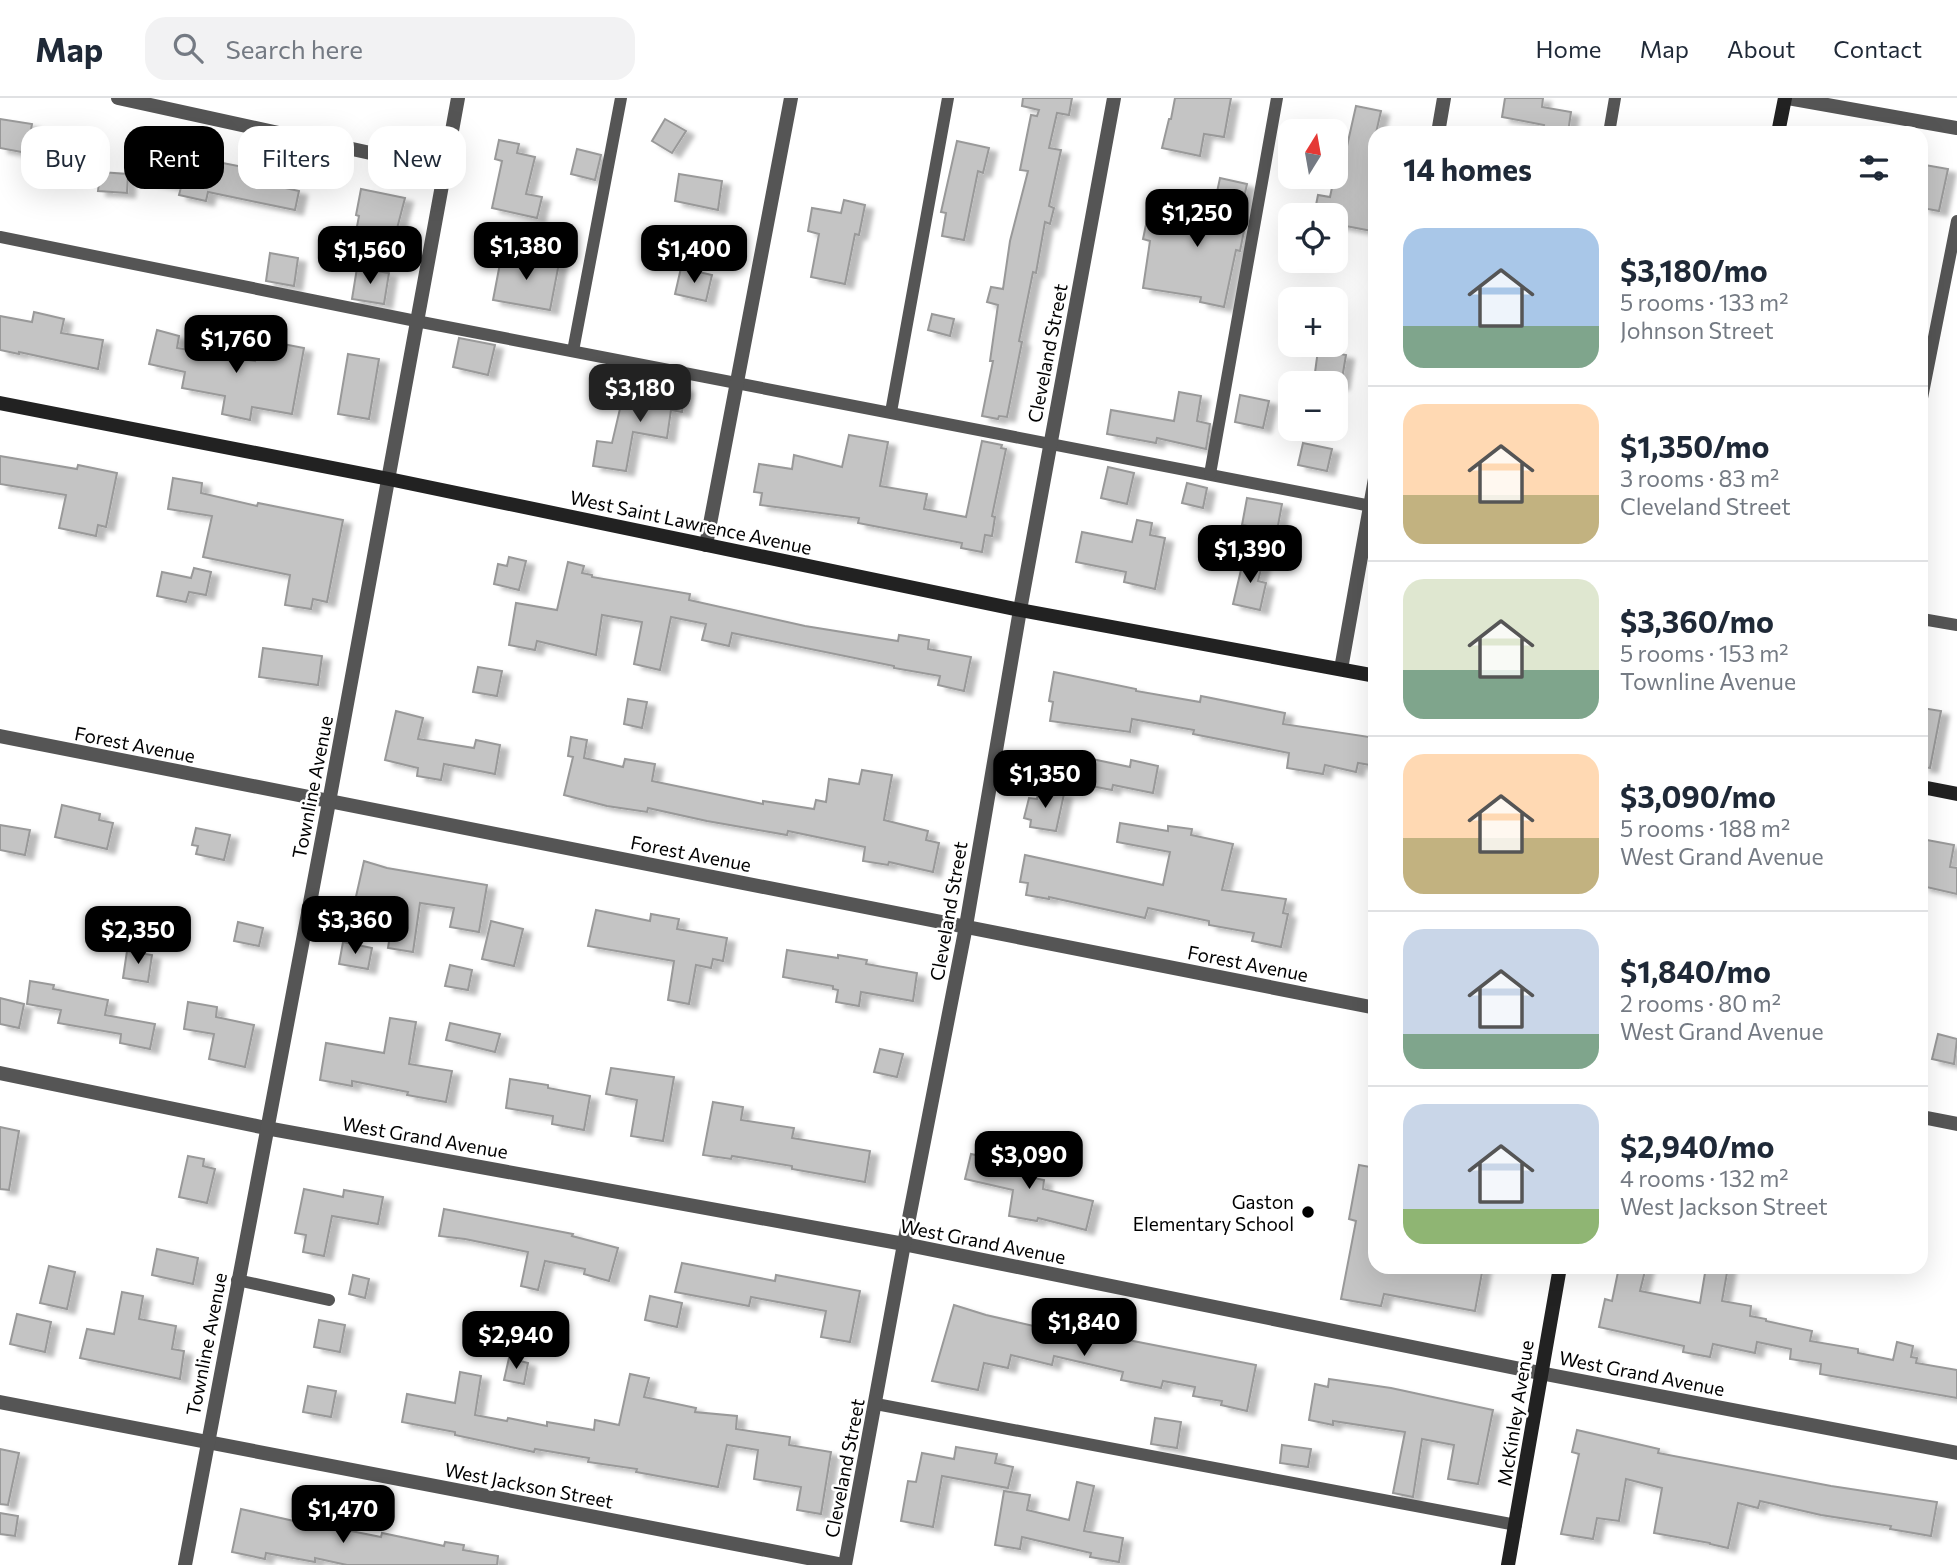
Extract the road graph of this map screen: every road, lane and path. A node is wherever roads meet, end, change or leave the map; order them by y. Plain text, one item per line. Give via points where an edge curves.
1 (118, 98) edge
2 (458, 98) edge
3 (621, 98) edge
4 (791, 98) edge
5 (948, 98) edge
6 (1114, 98) edge
7 (1277, 98) edge
8 (1444, 98) edge
9 (1615, 98) edge
10 (1787, 98) edge
11 (452, 126) edge
12 (1439, 126) edge
13 (1610, 126) edge
14 (1780, 126) edge
15 (1957, 128) edge
16 (368, 152) edge
17 (440, 189) edge
18 (1957, 221) edge
19 (0, 237) edge
20 (416, 321) junction
21 (573, 351) junction
22 (1928, 368) edge
23 (736, 383) junction
24 (0, 403) edge
25 (891, 412) junction
26 (1050, 444) junction
27 (1210, 474) junction
28 (388, 478) junction
29 (1368, 506) edge
30 (1368, 532) edge
31 (706, 545) junction
32 (1020, 610) junction
33 (1928, 620) edge
34 (1957, 625) edge
35 (1341, 669) junction
36 (1368, 675) edge
37 (0, 736) edge
38 (1928, 788) edge
39 (1957, 794) edge
40 (329, 802) junction
41 (966, 926) junction
42 (1368, 1006) edge
43 (0, 1073) edge
44 (1928, 1118) edge
45 (1957, 1124) edge
46 (266, 1128) junction
47 (904, 1244) junction
48 (1559, 1274) edge
49 (237, 1280) junction
50 (329, 1300) dead end
51 (1540, 1373) junction
52 (0, 1402) edge
53 (876, 1404) junction
54 (207, 1443) junction
55 (1957, 1452) edge
56 (1516, 1525) junction
57 (185, 1565) edge
58 (845, 1565) edge
59 (1507, 1565) edge

1 - 16 street
2 - 11 street, Townline Avenue
3 - 21 lane
4 - 23 street
5 - 25 lane
6 - 26 street, Cleveland Street
7 - 27 lane
8 - 12 street
9 - 13 lane
10 - 14 street
10 - 15 street
17 - 20 street, Townline Avenue
18 - 22 lane
19 - 20 lane
20 - 21 lane
20 - 28 street, Townline Avenue
21 - 23 lane
23 - 25 lane
23 - 31 street
24 - 28 street, West Saint Lawrence Avenue
25 - 26 lane
26 - 27 lane
26 - 32 street, Cleveland Street
27 - 29 lane
28 - 31 street, West Saint Lawrence Avenue
28 - 40 street, Townline Avenue
30 - 35 street
31 - 32 street, West Saint Lawrence Avenue
32 - 35 street, West Saint Lawrence Avenue
32 - 41 street, Cleveland Street
33 - 34 lane
35 - 36 street, West Saint Lawrence Avenue
37 - 40 street, Forest Avenue
38 - 39 street
40 - 41 street, Forest Avenue
40 - 46 street, Townline Avenue
41 - 42 street, Forest Avenue
41 - 47 street, Cleveland Street
43 - 46 street, West Grand Avenue
44 - 45 street
46 - 47 street, West Grand Avenue
46 - 49 street, Townline Avenue
47 - 51 street, West Grand Avenue
47 - 53 street, Cleveland Street
48 - 51 street, McKinley Avenue
49 - 50 lane
49 - 54 street, Townline Avenue
51 - 55 street, West Grand Avenue
51 - 56 street, McKinley Avenue
52 - 54 street, West Jackson Street
53 - 56 lane
53 - 58 street, Cleveland Street
54 - 57 street, Townline Avenue
54 - 58 street, West Jackson Street
56 - 59 street, McKinley Avenue

